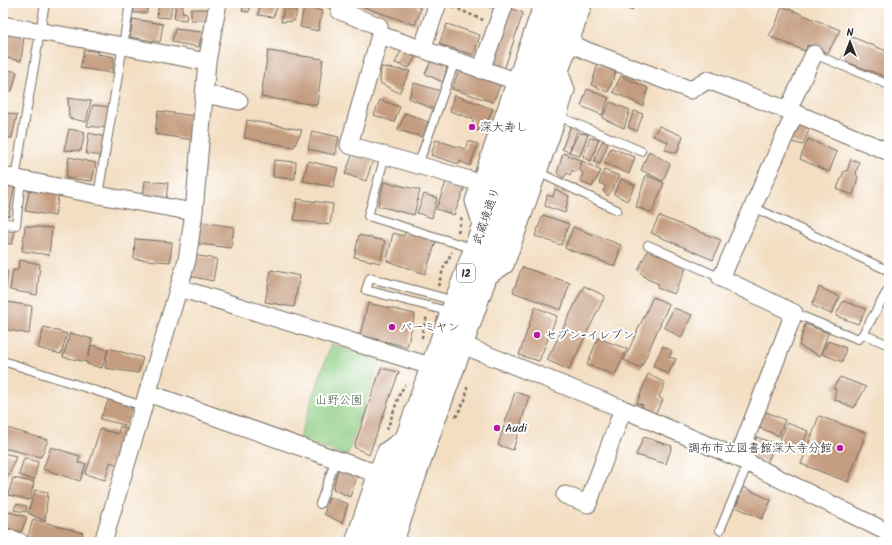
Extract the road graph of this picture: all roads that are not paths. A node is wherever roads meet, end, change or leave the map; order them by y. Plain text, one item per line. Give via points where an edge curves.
1 (45, 3) edge
2 (130, 3) edge
3 (216, 3) edge
4 (341, 3) edge
5 (504, 3) edge
6 (543, 3) edge
7 (560, 3) edge
8 (581, 3) edge
9 (444, 4) edge
10 (3, 25) edge
11 (41, 31) junction
12 (380, 35) junction
13 (567, 41) junction
14 (123, 46) junction
15 (422, 49) junction
16 (814, 54) joint
17 (455, 61) junction
18 (207, 62) junction
19 (558, 68) junction
20 (481, 70) junction
21 (516, 81) junction
22 (889, 85) edge
23 (204, 94) junction
24 (239, 100) dead end
25 (792, 112) junction
26 (558, 116) junction
27 (641, 151) dead end
28 (889, 152) edge
29 (385, 156) junction
30 (418, 165) junction
31 (538, 172) junction
32 (13, 178) edge
33 (480, 183) junction
34 (98, 195) junction
35 (753, 207) junction
36 (618, 210) dead end
37 (194, 212) junction
38 (3, 222) edge
39 (482, 226) junction
40 (648, 245) dead end
41 (465, 246) junction
42 (889, 271) edge
43 (721, 278) junction
44 (484, 279) junction
45 (179, 288) junction
46 (889, 288) edge
47 (454, 306) junction
48 (794, 313) junction
49 (863, 334) junction
50 (452, 340) junction
51 (889, 345) edge
52 (3, 361) edge
53 (434, 367) junction
54 (146, 400) junction
55 (623, 409) junction
56 (408, 435) junction
57 (336, 459) junction
58 (743, 461) junction
59 (377, 473) junction
60 (565, 495) dead end
61 (320, 504) dead end
62 (720, 530) dead end
63 (889, 534) edge
64 (3, 537) edge
65 (20, 542) edge
66 (103, 542) edge
67 (354, 542) edge
68 (370, 542) edge
69 (392, 542) edge

1 - 11 lane
2 - 14 lane
3 - 18 street
4 - 12 street via 340,11 379,26
5 - 20 street
6 - 21 street
7 - 39 main road, 武蔵境通り / 12
8 - 13 main road, 武蔵境通り / 12
9 - 15 street
10 - 11 street
11 - 14 street
11 - 32 lane
12 - 15 street
12 - 29 street via 349,145
13 - 19 main road, 武蔵境通り / 12
13 - 25 street via 691,90 708,80
14 - 18 street
14 - 34 lane
15 - 17 street
16 - 22 lane
16 - 25 street
17 - 20 street
17 - 30 lane
18 - 23 street
19 - 26 street via 566,90
19 - 44 main road, 武蔵境通り / 12
20 - 21 street
21 - 33 street
23 - 24 street
23 - 37 street
25 - 28 street
25 - 35 street
26 - 27 lane
26 - 31 street
29 - 30 street
29 - 41 lane via 368,216
30 - 33 street
31 - 36 lane
31 - 44 street via 505,265
32 - 34 street
32 - 38 lane via 16,225
33 - 39 street via 474,201
34 - 37 street
35 - 42 lane
35 - 43 street
37 - 45 street via 187,260
39 - 41 main road, 武蔵境通り / 12
40 - 43 lane
41 - 47 main road, 武蔵境通り / 12
43 - 48 street
44 - 50 main road, 武蔵境通り / 12
45 - 53 street
45 - 54 street
46 - 49 lane
47 - 47 lane via 435,295 370,278 366,290 431,307
47 - 50 main road, 武蔵境通り / 12
48 - 49 lane via 858,340
48 - 58 street
49 - 51 lane
50 - 53 main road, 武蔵境通り / 12
50 - 55 street
52 - 54 lane
53 - 56 main road, 武蔵境通り / 12
53 - 69 main road, 武蔵境通り / 12
54 - 57 street
54 - 66 street
55 - 58 street
55 - 60 street via 588,504
56 - 59 street via 386,451
56 - 68 main road, 武蔵境通り / 12
57 - 59 street
57 - 61 lane
58 - 62 lane
58 - 63 street
59 - 67 street
64 - 65 street

